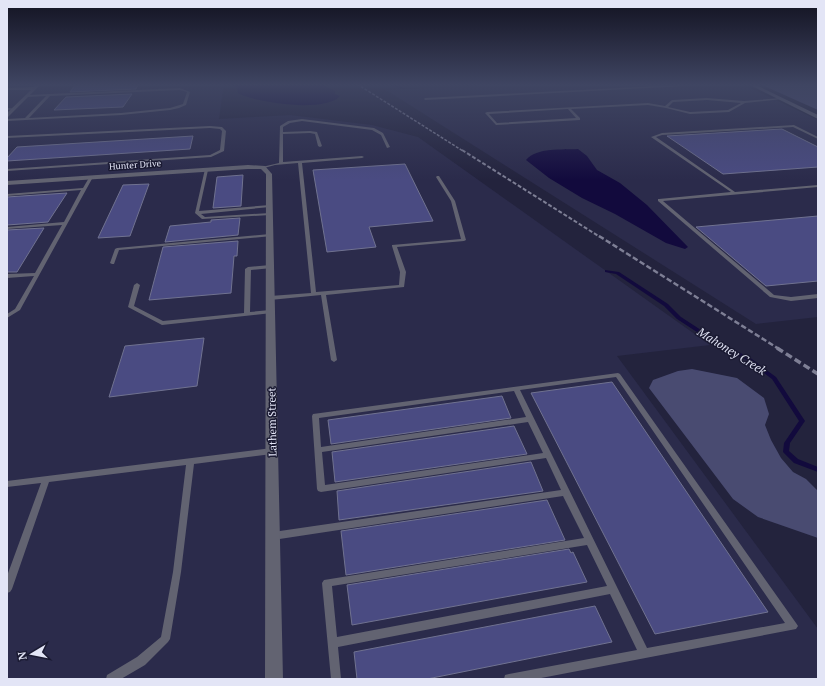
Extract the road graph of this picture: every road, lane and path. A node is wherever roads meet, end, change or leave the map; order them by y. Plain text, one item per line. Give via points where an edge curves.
1 (29, 116) edge
2 (83, 116) edge
3 (489, 116) edge
4 (577, 116) edge
5 (26, 119) junction
6 (7, 120) edge
7 (281, 132) junction
8 (7, 137) edge
9 (14, 137) junction
10 (818, 138) edge
11 (7, 144) edge
12 (320, 146) dead end
13 (388, 147) dead end
14 (362, 157) dead end
15 (300, 162) junction
16 (281, 163) junction
17 (264, 167) junction
18 (7, 170) edge
19 (206, 170) junction
20 (91, 177) junction
21 (438, 177) dead end
22 (7, 183) edge
23 (818, 186) edge
24 (84, 189) junction
25 (734, 193) junction
26 (7, 195) edge
27 (270, 210) junction
28 (197, 213) junction
29 (65, 224) junction
30 (7, 228) edge
31 (270, 235) junction
32 (112, 263) dead end
33 (270, 267) junction
34 (36, 274) junction
35 (7, 276) edge
36 (138, 285) dead end
37 (323, 293) junction
38 (314, 294) junction
39 (818, 296) edge
40 (270, 298) junction
41 (270, 312) junction
42 (247, 314) junction
43 (7, 316) edge
44 (334, 360) dead end
45 (516, 389) junction
46 (531, 419) junction
47 (318, 450) junction
48 (272, 452) junction
49 (548, 455) junction
50 (190, 462) junction
51 (46, 479) junction
52 (7, 484) edge
53 (566, 492) junction
54 (273, 536) junction
55 (590, 541) junction
56 (7, 589) edge
57 (613, 589) junction
58 (333, 643) junction
59 (644, 654) junction
60 (110, 679) edge
61 (274, 679) edge
62 (336, 679) edge
63 (509, 679) edge

1 - 5 lane
2 - 5 lane
3 - 4 lane via 496,124 580,119
5 - 6 lane
7 - 12 lane via 316,134
7 - 13 lane via 281,127 289,122 302,120 373,129 382,134
7 - 16 lane
8 - 9 lane
9 - 11 lane
9 - 18 lane via 210,127 221,128 224,131 222,152 211,156
10 - 25 lane via 794,126 662,134 654,137
14 - 15 lane
15 - 16 lane
15 - 38 lane
16 - 17 lane
17 - 19 street, Hunter Drive
17 - 27 street, Lathem Street via 269,174
19 - 20 street, Hunter Drive
19 - 28 lane
20 - 22 street, Hunter Drive
20 - 24 lane
21 - 37 lane via 453,201 464,240 394,246 403,272 402,286
23 - 25 lane
24 - 26 lane
24 - 29 lane
25 - 39 lane via 659,200 772,296 791,299
27 - 28 lane
27 - 28 lane via 204,218
27 - 31 street, Lathem Street
29 - 30 lane
29 - 34 lane
31 - 32 lane via 117,249
31 - 33 street, Lathem Street
33 - 40 street, Lathem Street
33 - 42 lane via 248,269
34 - 35 lane
34 - 43 lane via 17,310
36 - 42 lane via 131,307 162,323
37 - 38 lane
37 - 44 lane
38 - 40 lane
40 - 41 street, Lathem Street
41 - 42 lane
41 - 48 street, Lathem Street
45 - 46 lane
45 - 47 lane via 315,416
45 - 59 lane via 618,375 793,626
46 - 47 lane
46 - 49 lane
47 - 49 lane via 321,489
48 - 50 lane
48 - 54 street, Lathem Street
49 - 53 lane
50 - 51 lane
50 - 60 lane via 177,572 165,639 141,661
51 - 52 lane
51 - 56 lane
53 - 54 lane
53 - 55 lane
54 - 61 street, Lathem Street
55 - 57 lane
55 - 58 lane via 327,583
57 - 58 lane
57 - 59 lane
58 - 62 lane
59 - 63 lane

